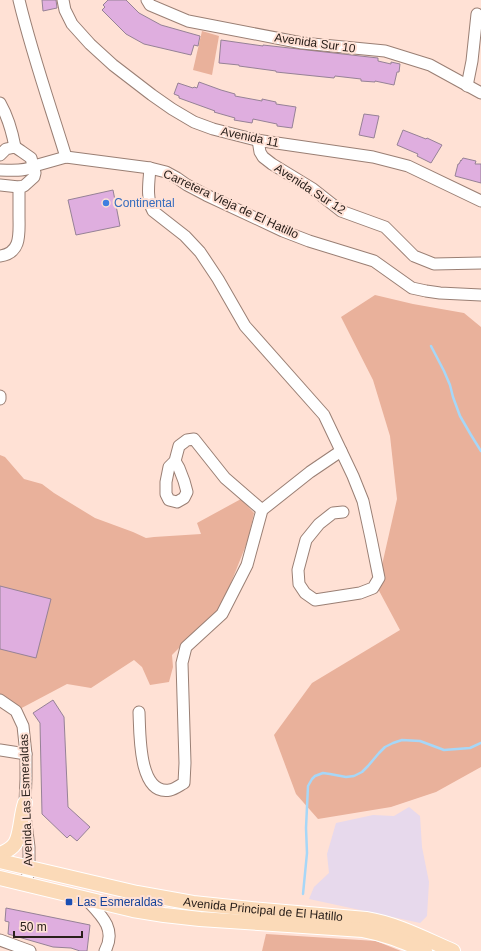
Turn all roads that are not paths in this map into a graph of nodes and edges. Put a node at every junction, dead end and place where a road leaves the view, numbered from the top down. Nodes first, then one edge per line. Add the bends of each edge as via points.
1 (19, 0) edge
2 (63, 0) edge
3 (147, 0) edge
4 (477, 14) dead end
5 (467, 86) junction
6 (481, 94) edge
7 (0, 103) edge
8 (258, 140) junction
9 (15, 147) junction
10 (0, 154) edge
11 (66, 157) junction
12 (34, 166) junction
13 (150, 168) junction
14 (0, 171) edge
15 (0, 185) edge
16 (15, 187) junction
17 (481, 201) edge
18 (0, 256) edge
19 (481, 263) edge
20 (481, 295) edge
21 (342, 451) junction
22 (174, 461) dead end
23 (262, 510) junction
24 (343, 512) dead end
25 (0, 700) edge
26 (139, 712) dead end
27 (0, 750) edge
28 (26, 754) junction
29 (25, 803) junction
30 (0, 854) edge
31 (0, 861) edge
32 (29, 868) junction
33 (0, 878) edge
34 (26, 885) junction
35 (87, 900) junction
36 (0, 940) edge
37 (30, 951) edge
38 (105, 951) edge
39 (425, 951) edge
40 (453, 951) edge

1 - 11 street
2 - 8 street, Avenida 11 via 72,24 90,44 167,106 194,122
3 - 5 street, Avenida Sur 10 via 150,5 188,21 302,43 385,51 430,65
4 - 5 street
5 - 6 street, Avenida Sur 10
7 - 9 street via 8,118
8 - 17 street, Avenida 11 via 373,157 408,166
8 - 19 street, Avenida Sur 12 via 260,152 272,164 313,189 341,212 385,227 414,256 434,264
9 - 10 street
9 - 12 street via 31,158
11 - 12 street
11 - 13 street, Carretera Vieja de El Hatillo
12 - 14 street
12 - 16 street via 34,177 24,186
13 - 20 street, Carretera Vieja de El Hatillo via 166,172 206,195 283,231 374,261 412,288
13 - 21 street via 149,199 153,211 185,236 200,252 245,326 324,415
14 - 16 street via 5,183
15 - 16 street
16 - 18 street via 19,240 8,255
21 - 23 street via 310,472
21 - 24 street via 363,501 379,578 373,588 360,593 316,600 304,593 299,584 298,570 306,540 319,524 333,513
22 - 23 street via 179,446 187,440 194,439 226,478
23 - 26 street via 247,565 222,614 186,647 182,663 186,763 184,782 171,790 160,790 145,771 141,752
25 - 28 street, Avenida Las Esmeraldas via 16,711 23,726
27 - 28 street
28 - 29 street, Avenida Las Esmeraldas
29 - 30 main road via 16,842
29 - 32 street, Avenida Las Esmeraldas
31 - 32 main road, Avenida Principal de El Hatillo
32 - 34 street, Avenida Las Esmeraldas
32 - 40 main road, Avenida Principal de El Hatillo via 193,903 379,921
33 - 34 main road, Avenida Principal de El Hatillo
34 - 35 main road, Avenida Principal de El Hatillo
35 - 38 street via 107,925 110,934
35 - 39 main road, Avenida Principal de El Hatillo via 133,910 200,919 378,932
36 - 37 street

